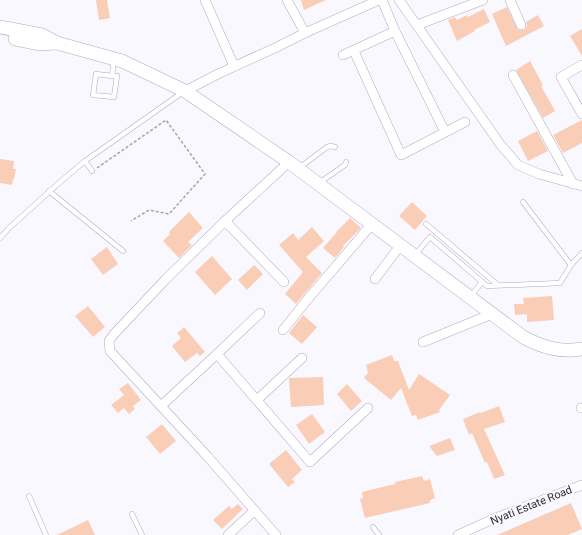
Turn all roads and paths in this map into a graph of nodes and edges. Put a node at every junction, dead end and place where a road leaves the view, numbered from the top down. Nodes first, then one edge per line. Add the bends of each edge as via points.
1 (205, 0) edge
2 (287, 0) edge
3 (380, 0) edge
4 (398, 0) edge
5 (483, 0) edge
6 (510, 0) edge
7 (417, 25) junction
8 (521, 25) dead end
9 (0, 27) edge
10 (395, 31) junction
11 (305, 33) junction
12 (0, 36) edge
13 (57, 43) junction
14 (354, 51) junction
15 (343, 55) dead end
16 (114, 58) junction
17 (582, 65) edge
18 (234, 66) junction
19 (513, 75) dead end
20 (112, 76) junction
21 (184, 91) junction
22 (582, 114) edge
23 (465, 122) dead end
24 (445, 132) junction
25 (335, 147) dead end
26 (85, 161) junction
27 (346, 162) dead end
28 (293, 166) junction
29 (92, 171) joint
30 (318, 184) junction
31 (577, 185) edge
32 (49, 191) junction
33 (523, 202) dead end
34 (131, 221) dead end
35 (225, 221) junction
36 (372, 224) junction
37 (426, 224) dead end
38 (0, 238) edge
39 (400, 246) junction
40 (123, 251) dead end
41 (582, 253) edge
42 (414, 256) junction
43 (571, 265) junction
44 (375, 278) dead end
45 (284, 282) dead end
46 (482, 282) junction
47 (498, 285) junction
48 (470, 298) junction
49 (260, 313) dead end
50 (492, 314) junction
51 (283, 330) dead end
52 (423, 342) dead end
53 (582, 350) edge
54 (218, 354) junction
55 (302, 358) dead end
56 (257, 400) junction
57 (161, 406) junction
58 (368, 408) dead end
59 (582, 485) edge
60 (29, 496) dead end
61 (254, 511) junction
62 (132, 514) dead end
63 (373, 527) dead end
64 (46, 535) edge
65 (142, 535) edge
66 (228, 535) edge
67 (276, 535) edge
68 (379, 535) edge
69 (458, 535) edge

1 - 18 street
2 - 11 street
3 - 10 street
3 - 11 street
4 - 7 street
5 - 7 street
6 - 8 street
7 - 31 street via 500,144 518,165
9 - 13 main road via 42,35
10 - 14 street
10 - 24 street
11 - 18 street
12 - 13 main road via 39,44
13 - 16 main road
14 - 15 street
14 - 24 street via 401,155
16 - 20 lane
16 - 21 main road
17 - 22 street via 561,77
18 - 21 street
19 - 31 street
20 - 20 lane via 117,76 114,97 93,94 96,74
21 - 26 lane
21 - 28 main road
23 - 24 street
25 - 28 lane via 327,147
26 - 29 lane
26 - 32 lane
27 - 30 lane
28 - 30 main road
28 - 35 street
29 - 34 path via 166,120 205,174 169,214 149,210
30 - 36 main road
32 - 38 lane
32 - 40 lane
33 - 43 lane
35 - 45 street
35 - 57 street via 166,279 109,342 110,351
36 - 39 main road
36 - 51 street
37 - 47 lane
39 - 42 main road
39 - 44 street
41 - 43 lane
42 - 46 lane via 430,237
42 - 48 main road
43 - 47 lane via 560,283
46 - 47 lane via 487,286
46 - 48 lane
48 - 50 main road
49 - 54 street
50 - 52 street
50 - 53 main road via 523,338 538,345 554,350
54 - 56 street
54 - 57 street
55 - 56 street
56 - 58 street via 310,462
57 - 61 street
59 - 69 street, Nyati Estate Road
60 - 64 lane
61 - 66 street
61 - 67 street
62 - 65 lane
63 - 68 lane

